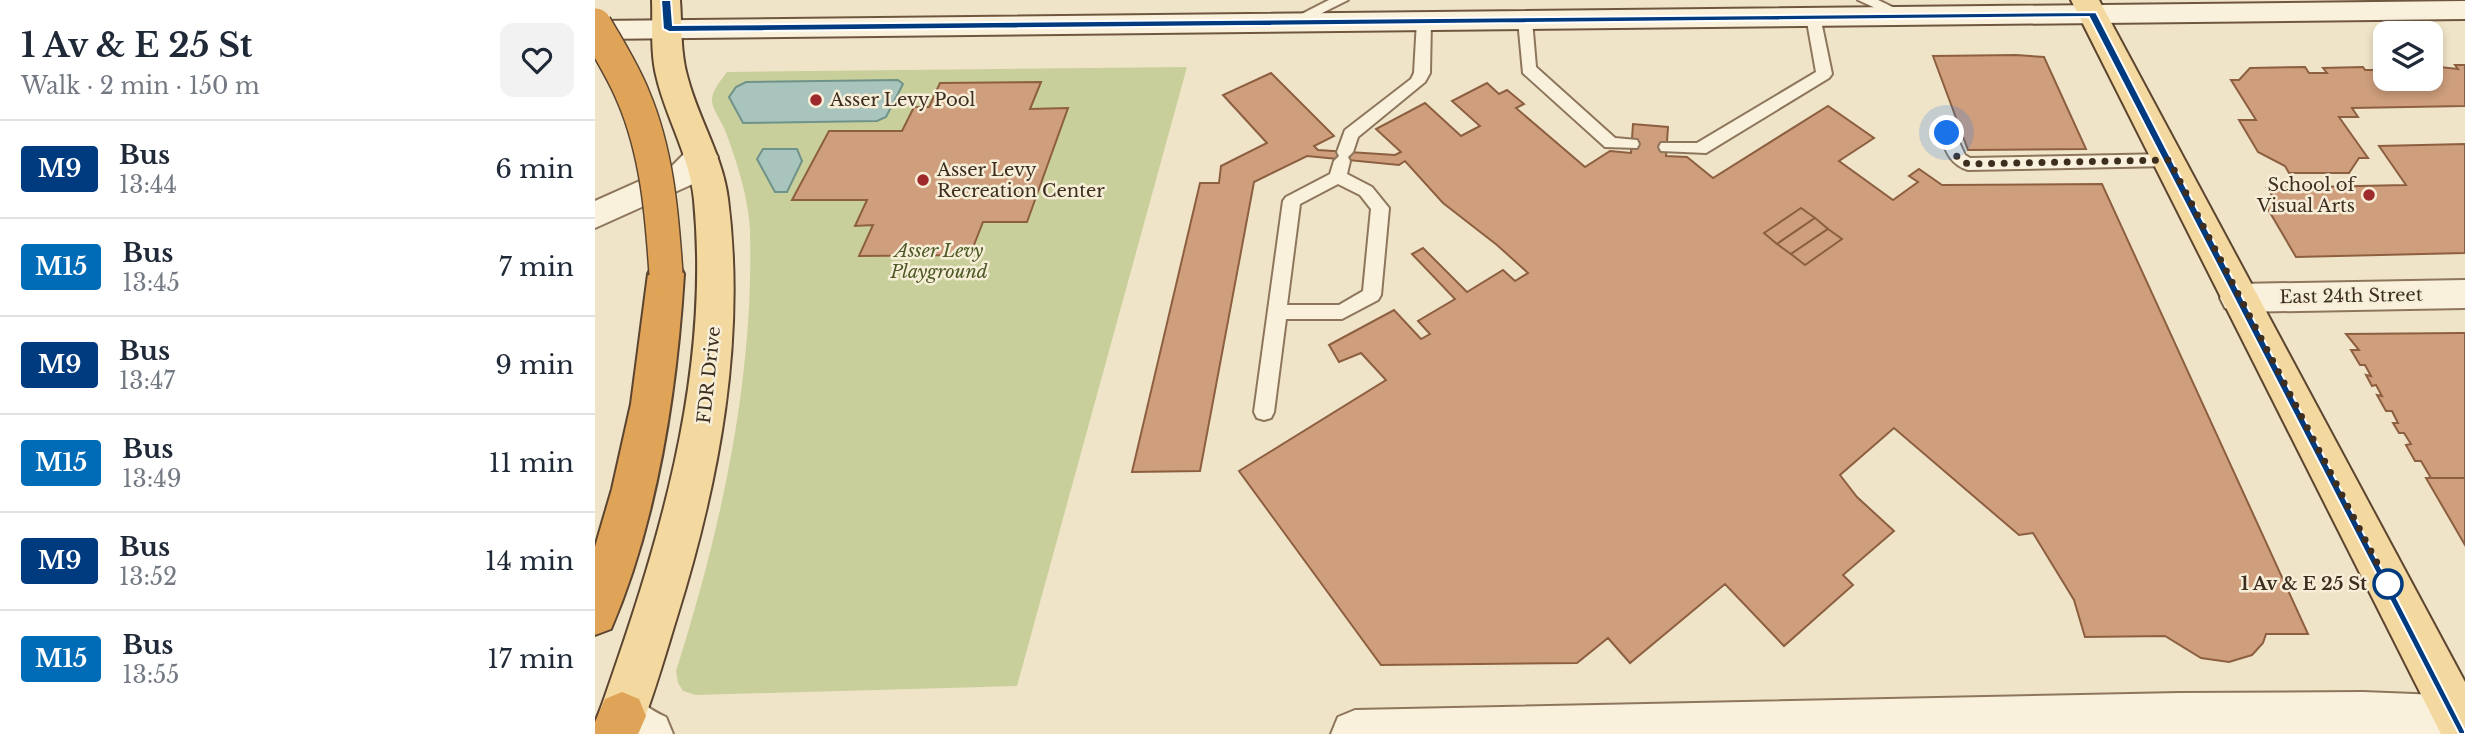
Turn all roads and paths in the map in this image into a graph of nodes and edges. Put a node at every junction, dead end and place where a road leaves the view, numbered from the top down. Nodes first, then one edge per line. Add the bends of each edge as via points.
1 (1341, 0) edge
2 (1865, 0) edge
3 (2089, 7) edge
4 (2465, 10) edge
5 (667, 14) edge
6 (1902, 15) junction
7 (1813, 16) junction
8 (1525, 20) junction
9 (1424, 21) junction
10 (1290, 23) junction
11 (595, 28) edge
12 (1947, 133) dead end
13 (1631, 145) dead end
14 (1667, 147) dead end
15 (701, 158) junction
16 (2169, 160) junction
17 (1342, 163) junction
18 (595, 215) edge
19 (2465, 294) edge
20 (2238, 298) junction
21 (1277, 312) junction
22 (1264, 412) dead end
23 (595, 614) edge
24 (2463, 724) edge
25 (628, 728) edge
26 (1355, 734) edge

1 - 10 lane
2 - 6 lane
3 - 4 main road
3 - 6 main road
3 - 16 main road
5 - 10 main road
5 - 11 main road
5 - 15 main road, FDR Drive via 672,80
6 - 7 main road
7 - 8 main road
7 - 14 lane via 1824,74 1700,149
8 - 9 main road
8 - 13 lane via 1528,69 1611,143
9 - 10 main road
9 - 17 lane via 1422,73 1417,82 1351,134
11 - 23 highway, bridge via 635,100 646,133 662,206 666,274 653,404 630,503
12 - 16 lane via 1958,159 1968,164
15 - 18 main road via 683,175
15 - 25 main road, FDR Drive via 710,198 716,277 711,384 692,486
16 - 20 main road
17 - 21 lane via 1292,201
17 - 21 lane via 1380,208 1372,295 1342,312
19 - 20 main road, East 24th Street
20 - 24 main road
21 - 22 lane
24 - 26 main road via 2363,716 2205,717

